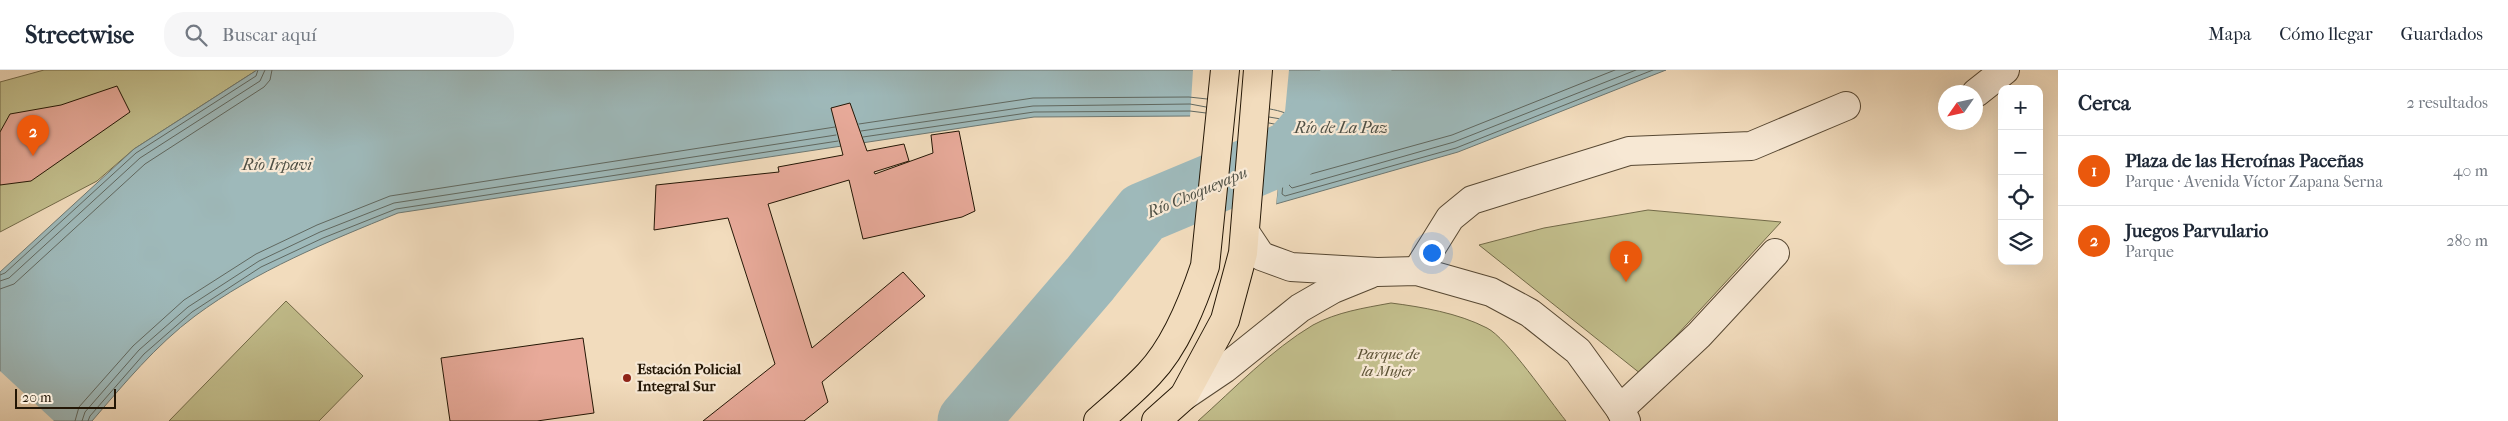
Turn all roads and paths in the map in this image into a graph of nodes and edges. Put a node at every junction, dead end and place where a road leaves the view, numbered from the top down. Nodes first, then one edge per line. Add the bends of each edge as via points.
1 (1225, 70) edge
2 (1258, 70) edge
3 (2004, 70) edge
4 (1983, 86) edge
5 (1846, 106) dead end
6 (1244, 243) junction
7 (1775, 253) dead end
8 (1417, 271) junction
9 (1376, 272) junction
10 (1184, 396) junction
11 (1623, 415) edge
12 (1098, 421) edge
13 (1156, 421) edge

1 - 12 main road via 1205,266 1195,297 1177,334 1150,373
2 - 6 main road
3 - 4 street
5 - 8 street via 1751,146 1629,151 1472,200 1450,218
6 - 9 street via 1261,256 1291,267
6 - 10 main road via 1225,320
7 - 11 street
8 - 9 street
8 - 11 street via 1490,292 1530,313 1578,351
9 - 10 street via 1333,289 1300,308 1224,370
10 - 13 main road

